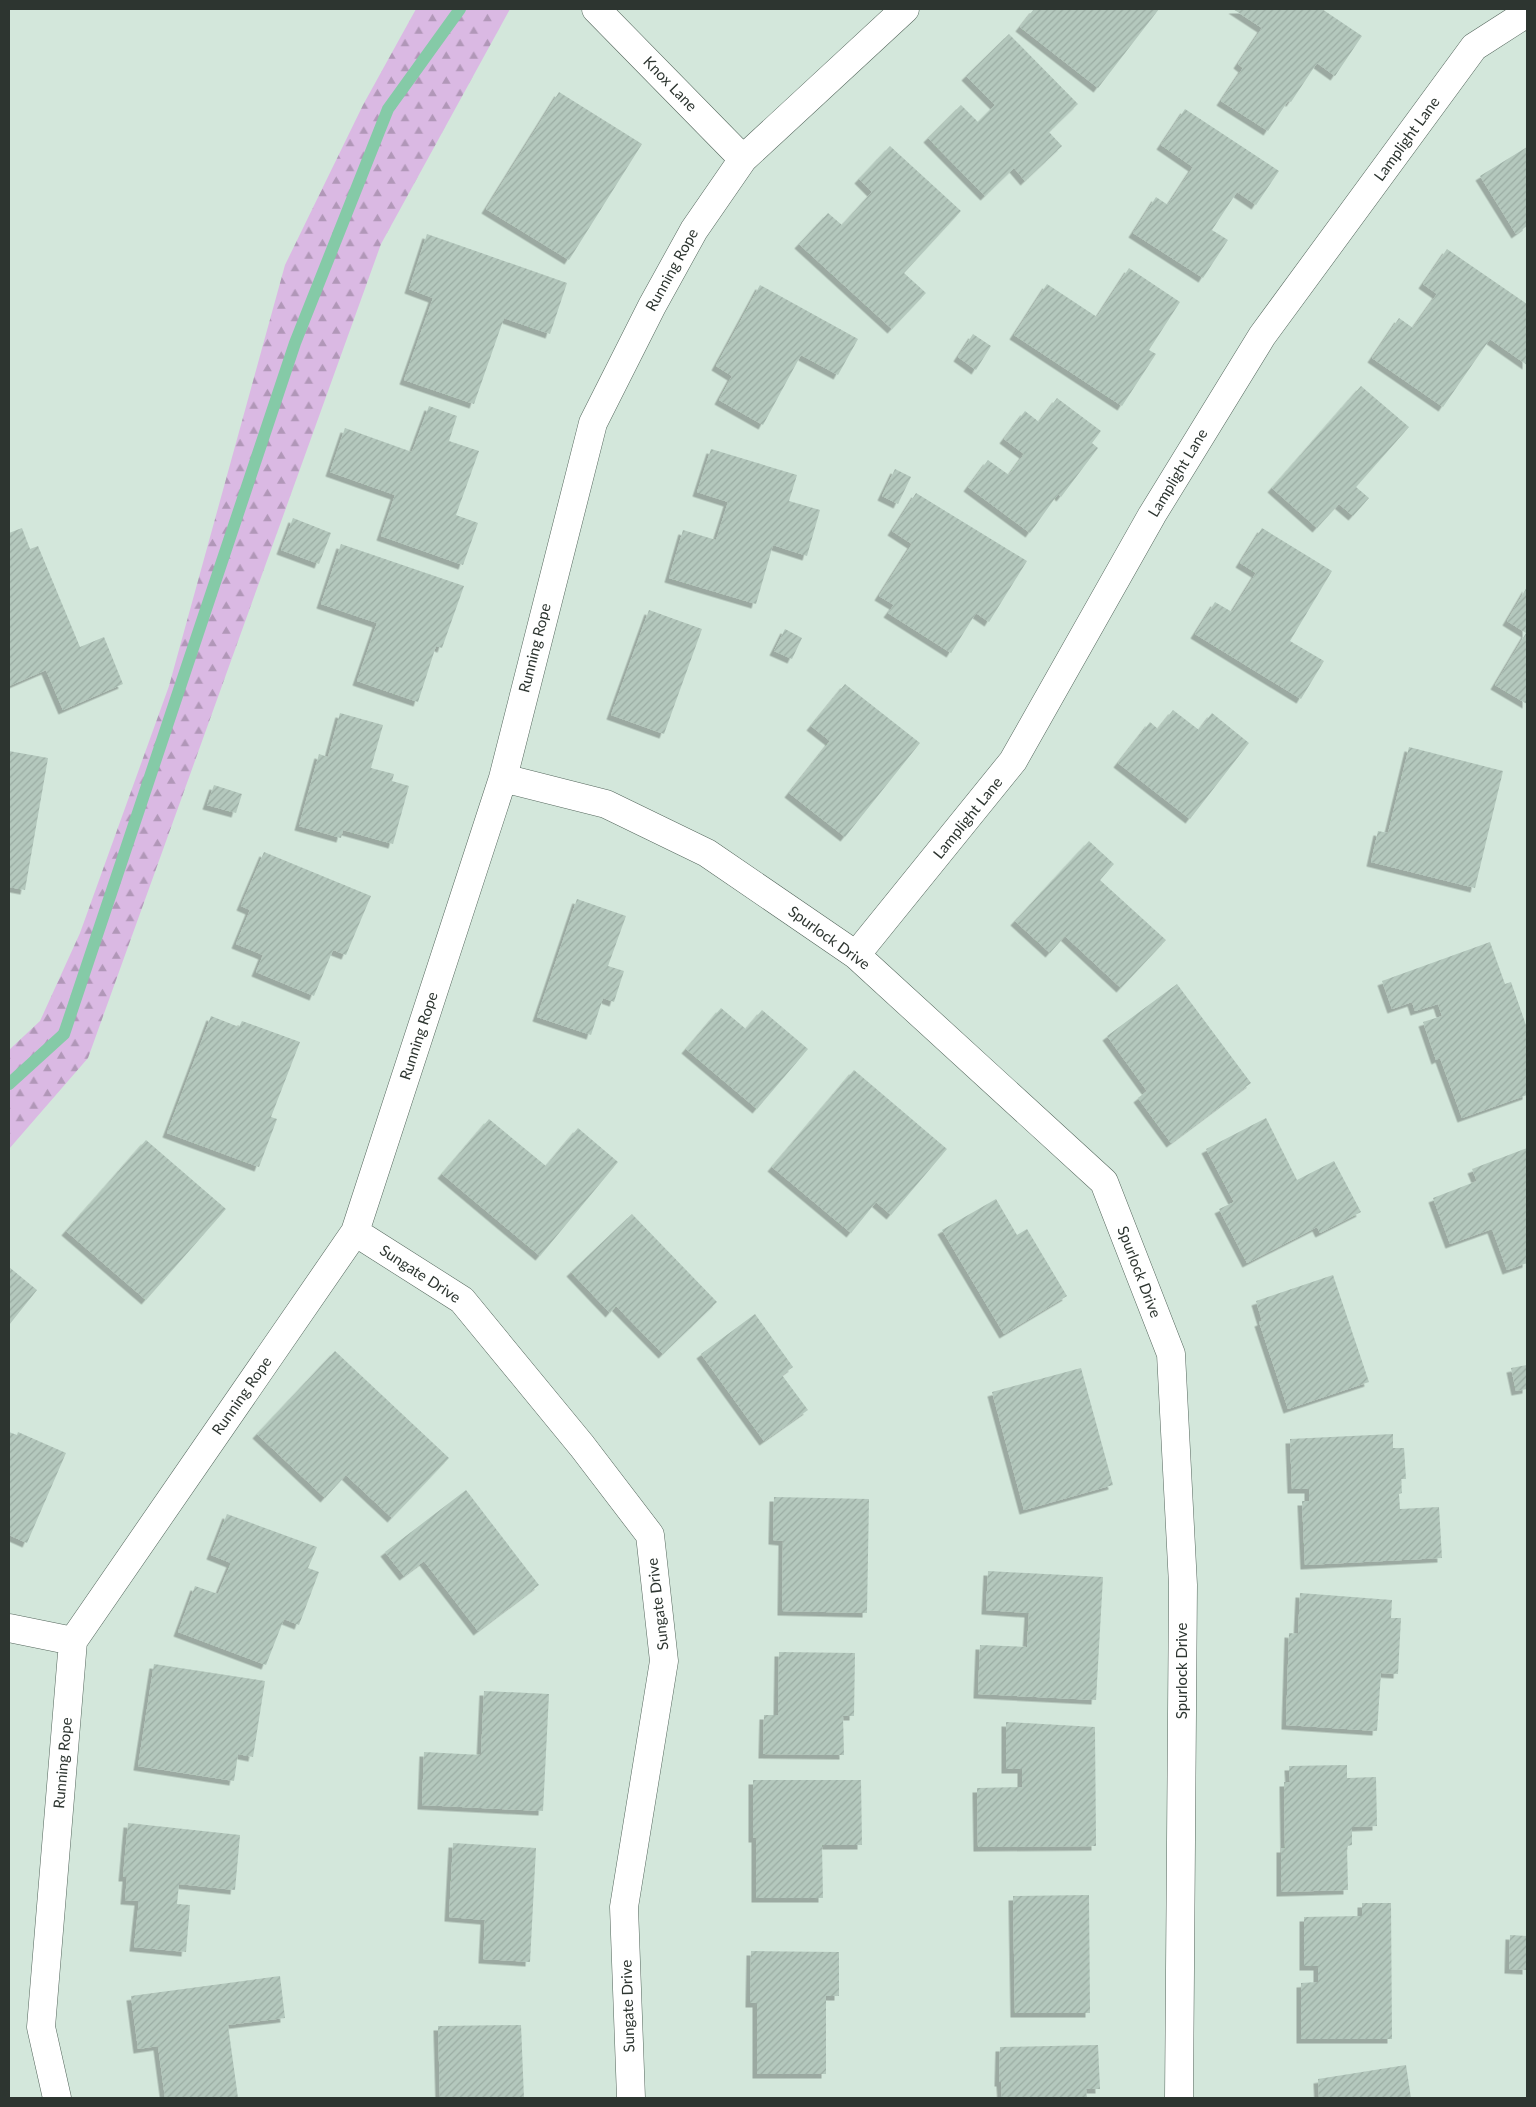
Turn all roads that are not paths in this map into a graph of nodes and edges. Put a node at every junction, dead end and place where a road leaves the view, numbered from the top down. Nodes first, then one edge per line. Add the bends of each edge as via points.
1 (596, 9) edge
2 (905, 9) edge
3 (1527, 13) edge
4 (743, 159) junction
5 (503, 778) junction
6 (856, 955) junction
7 (355, 1232) junction
8 (9, 1628) edge
9 (73, 1641) junction
10 (57, 2098) edge
11 (631, 2098) edge
12 (1178, 2098) edge

1 - 4 street, Knox Lane
2 - 4 street, Running Rope
3 - 6 street, Lamplight Lane via 1474,47 1262,336 1152,515 1014,761
4 - 5 street, Running Rope via 694,230 592,423
5 - 6 street, Spurlock Drive via 606,804 707,853
5 - 7 street, Running Rope
6 - 12 street, Spurlock Drive via 1104,1182 1171,1354 1183,1585
7 - 9 street, Running Rope
7 - 11 street, Sungate Drive via 462,1300 650,1535 664,1661 624,1907
8 - 9 street
9 - 10 street, Running Rope via 41,2027

